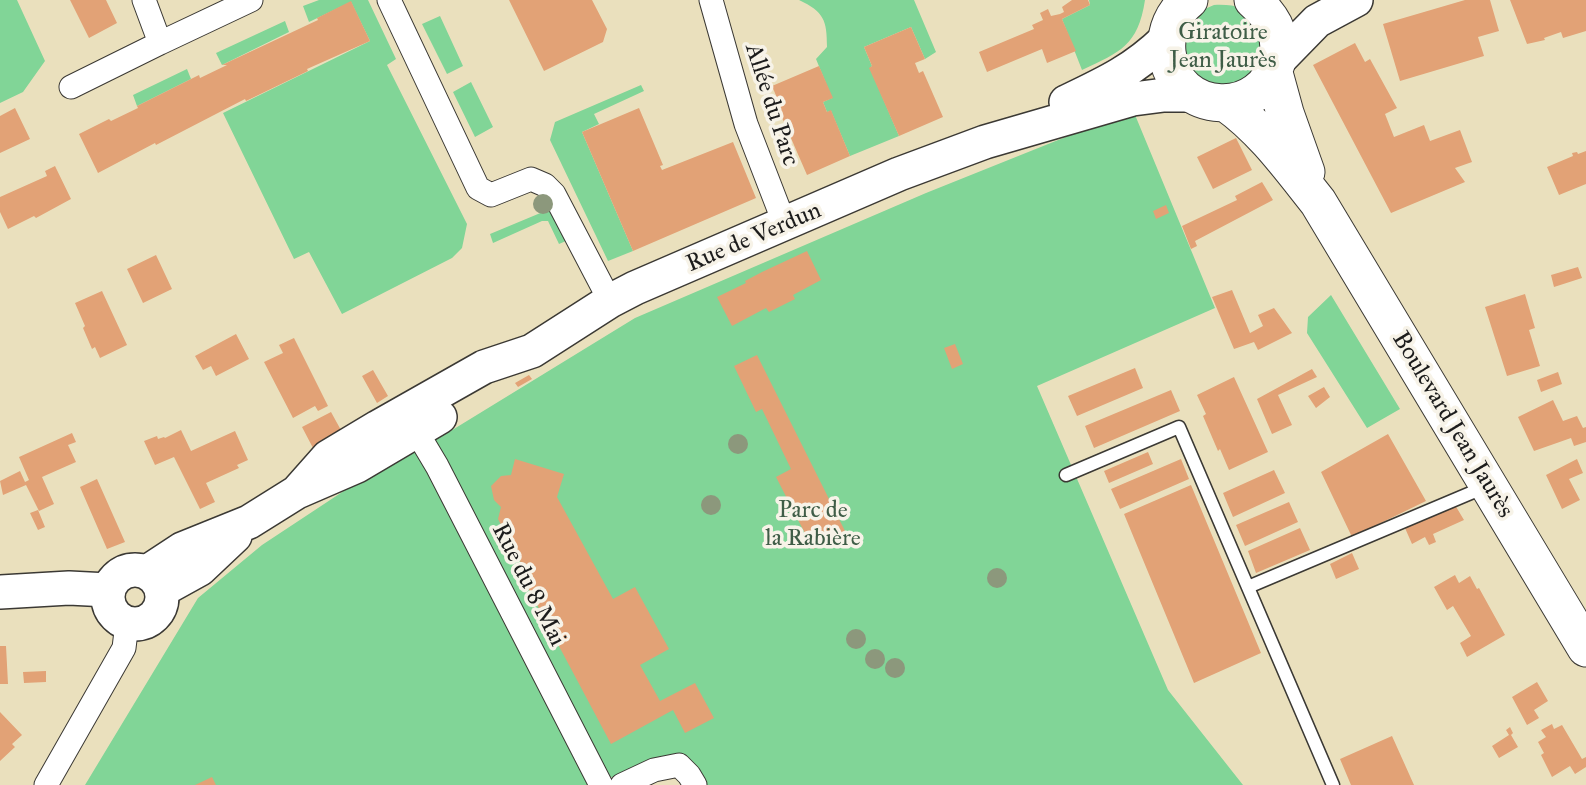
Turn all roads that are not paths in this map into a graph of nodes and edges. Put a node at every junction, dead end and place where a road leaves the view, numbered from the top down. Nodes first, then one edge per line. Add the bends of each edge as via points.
1 (144, 0) edge
2 (251, 0) edge
3 (389, 0) edge
4 (711, 0) edge
5 (1254, 0) edge
6 (1356, 0) edge
7 (1173, 16) edge
8 (160, 43) junction
9 (1275, 67) junction
10 (71, 87) dead end
11 (1210, 99) junction
12 (985, 142) junction
13 (1318, 202) junction
14 (785, 225) junction
15 (610, 301) junction
16 (410, 421) junction
17 (1066, 475) dead end
18 (1488, 485) junction
19 (154, 581) junction
20 (1248, 587) junction
21 (108, 590) junction
22 (0, 592) edge
23 (127, 624) junction
24 (1586, 648) edge
25 (46, 785) edge
26 (601, 785) edge
27 (622, 785) edge
28 (695, 785) edge
29 (1334, 785) edge

1 - 8 street
2 - 8 street
3 - 15 street via 478,188 491,195 531,180 545,185
4 - 14 street, Allée du Parc via 746,124
5 - 9 main road, Boulevard Jean Jaurès via 1275,25 1280,43
6 - 9 main road via 1317,21
7 - 11 main road, Boulevard Jean Jaurès via 1171,71 1181,85
7 - 12 main road, Rue de Verdun via 1146,58 1124,74
8 - 10 street
9 - 11 main road via 1256,94 1241,100
9 - 13 main road, Boulevard Jean Jaurès via 1296,146
11 - 12 main road, Rue de Verdun via 1164,95 1133,99
11 - 13 main road, Boulevard Jean Jaurès via 1247,118
12 - 14 main road, Rue de Verdun
13 - 18 main road, Boulevard Jean Jaurès
14 - 15 main road, Rue de Verdun
15 - 16 main road, Rue de Verdun via 532,351 519,368
16 - 19 main road, Rue de Verdun via 357,466 298,492 249,522 200,569
16 - 26 street, Rue du 8 Mai
17 - 20 lane via 1179,427
18 - 20 lane
18 - 24 main road, Boulevard Jean Jaurès
19 - 21 main road via 139,569 123,572
19 - 23 main road via 161,607 157,614 144,623
20 - 29 lane
21 - 22 main road
21 - 23 main road via 109,607
23 - 25 street via 124,648
27 - 28 street via 678,765

